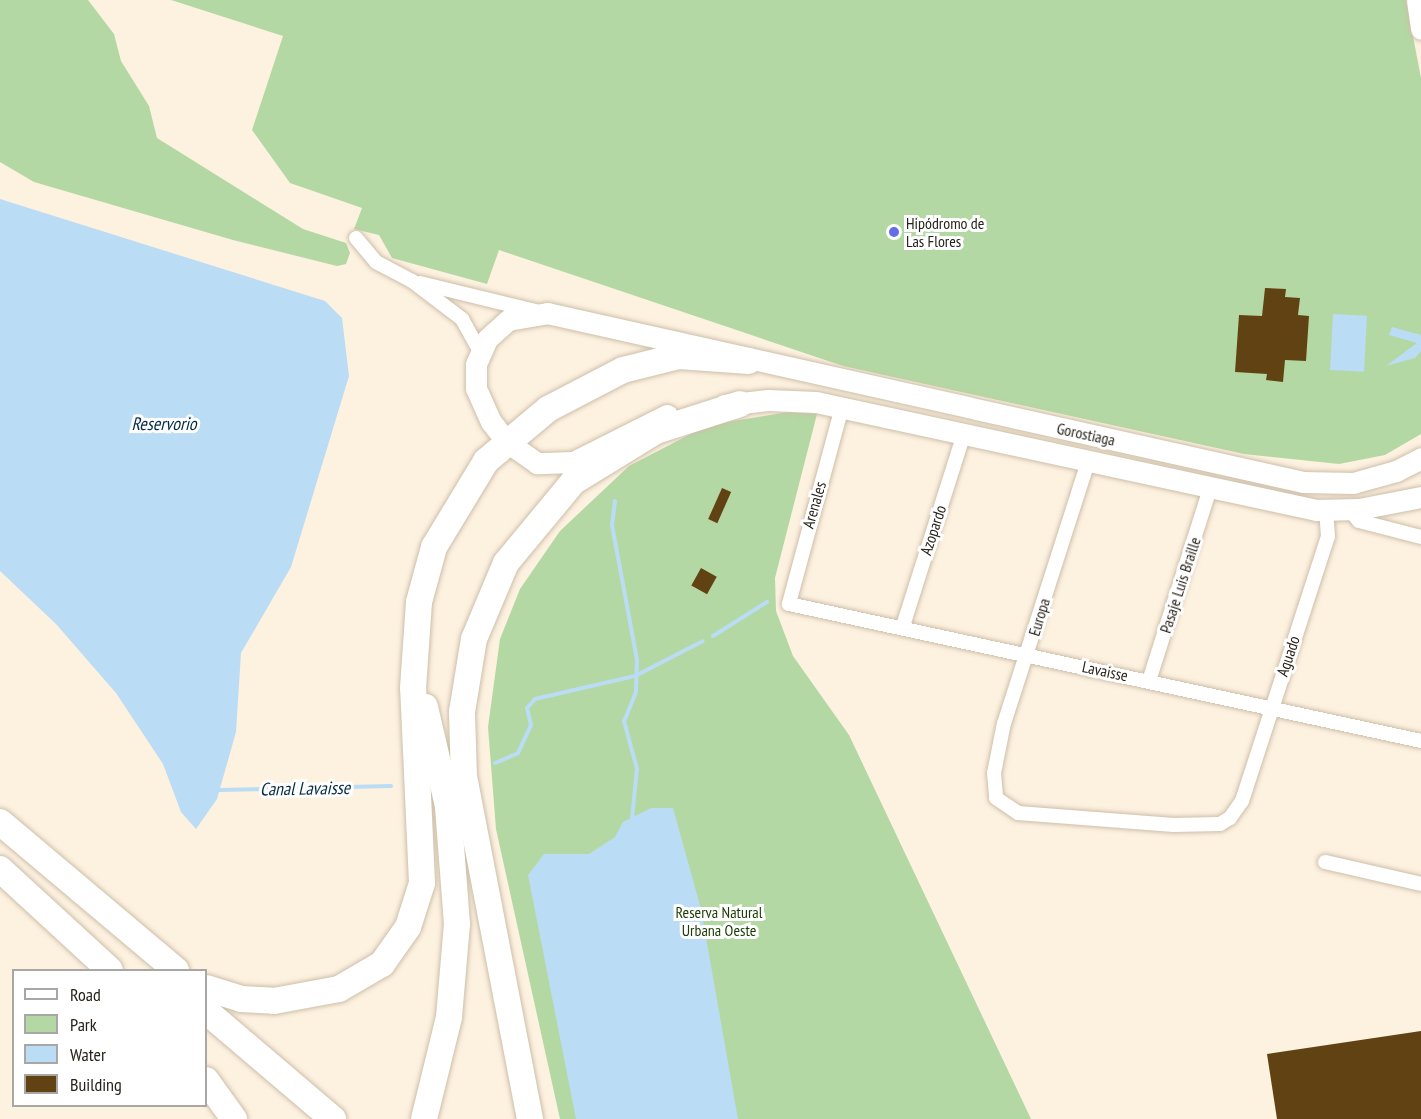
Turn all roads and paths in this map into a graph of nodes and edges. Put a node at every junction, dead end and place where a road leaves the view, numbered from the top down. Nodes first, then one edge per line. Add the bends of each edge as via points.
1 (1417, 0) edge
2 (1421, 29) edge
3 (357, 238) dead end
4 (412, 281) junction
5 (547, 314) junction
6 (480, 351) junction
7 (749, 361) junction
8 (740, 404) junction
9 (842, 407) junction
10 (964, 434) junction
11 (506, 441) junction
12 (1126, 443) junction
13 (1421, 458) edge
14 (1088, 462) junction
15 (1120, 469) junction
16 (1210, 489) junction
17 (1421, 496) edge
18 (1326, 510) junction
19 (1350, 510) junction
20 (1421, 537) edge
21 (789, 604) joint
22 (903, 626) junction
23 (1028, 654) junction
24 (414, 657) junction
25 (1149, 681) junction
26 (1271, 709) junction
27 (1421, 741) edge
28 (1242, 801) joint
29 (0, 822) edge
30 (0, 835) edge
31 (1324, 862) dead end
32 (0, 869) edge
33 (1421, 884) edge
34 (109, 969) edge
35 (158, 969) edge
36 (175, 969) edge
37 (207, 988) edge
38 (207, 1012) edge
39 (207, 1081) edge
40 (234, 1119) edge
41 (333, 1119) edge
42 (424, 1119) edge
43 (530, 1119) edge

1 - 2 main road
3 - 4 street via 376,262
4 - 5 street
4 - 6 street via 462,319
5 - 6 main road, Gorostiaga via 508,320
5 - 7 main road, Gorostiaga via 693,343
6 - 11 main road, Gorostiaga via 476,388 487,416
7 - 11 highway via 694,356 642,363 578,391
7 - 12 main road, Gorostiaga
8 - 9 main road, Gorostiaga via 784,400
8 - 11 main road, Gorostiaga via 659,418 563,465 537,463
8 - 43 highway via 656,431 573,482 506,563 474,639 462,712 464,777
9 - 10 main road, Gorostiaga
9 - 21 street, Arenales
10 - 14 main road, Gorostiaga
10 - 22 street, Azopardo
11 - 24 highway via 471,480 434,547 420,593
12 - 13 main road, Gorostiaga via 1327,484 1373,479
12 - 15 main road
14 - 15 main road, Gorostiaga
14 - 23 street, Europa
15 - 16 main road, Gorostiaga
16 - 18 main road, Gorostiaga
16 - 25 street, Pasaje Luis Braille
17 - 19 main road, Gorostiaga
18 - 19 main road, Gorostiaga
18 - 26 street, Aguado via 1328,537
19 - 20 street via 1359,521
21 - 22 street, Lavaisse
22 - 23 street, Lavaisse
23 - 25 street, Lavaisse
23 - 28 street, Europa via 1004,723 994,773 996,798 1018,813 1207,825 1230,818
24 - 37 highway via 422,883 417,906 394,951 365,976 309,998 241,999
24 - 42 highway via 446,795 457,895 448,1017
25 - 26 street, Lavaisse
26 - 27 street, Lavaisse
26 - 28 street, Aguado
29 - 36 highway
30 - 35 highway
31 - 33 street
32 - 34 highway
38 - 41 highway
39 - 40 highway

